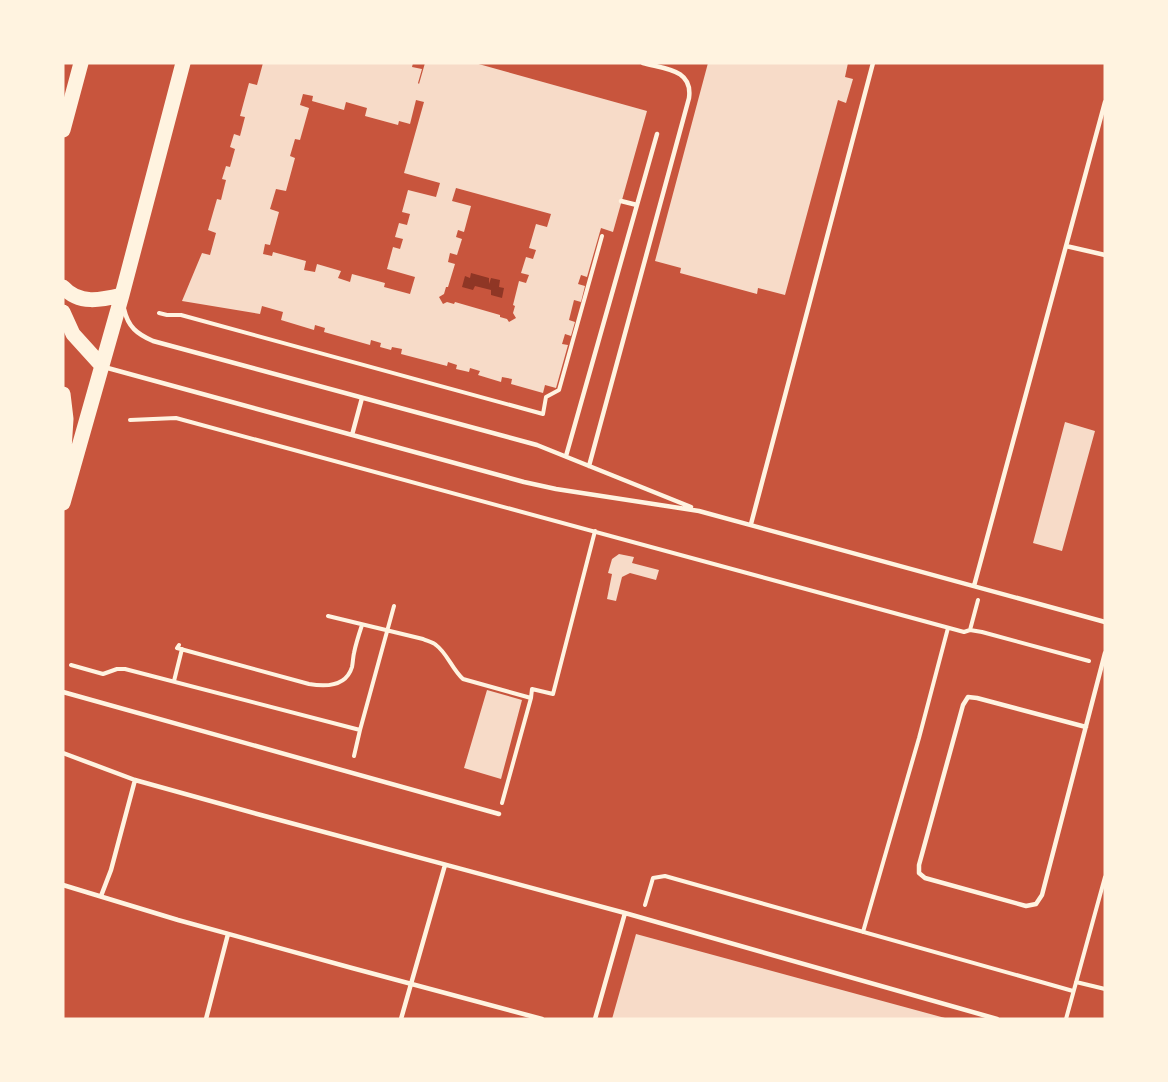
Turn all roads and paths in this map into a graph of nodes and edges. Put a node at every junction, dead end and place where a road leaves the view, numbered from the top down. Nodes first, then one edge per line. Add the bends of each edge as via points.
1 (81, 63) edge
2 (183, 63) edge
3 (644, 63) edge
4 (873, 63) edge
5 (1105, 102) edge
6 (63, 130) edge
7 (657, 134) dead end
8 (621, 201) dead end
9 (638, 205) junction
10 (602, 236) dead end
11 (1066, 246) junction
12 (1105, 255) edge
13 (63, 287) edge
14 (122, 295) junction
15 (63, 312) edge
16 (159, 313) dead end
17 (102, 366) junction
18 (63, 393) edge
19 (362, 398) junction
20 (130, 420) dead end
21 (352, 435) junction
22 (566, 456) junction
23 (63, 465) edge
24 (590, 466) junction
25 (63, 503) edge
26 (699, 511) junction
27 (751, 524) junction
28 (595, 531) junction
29 (974, 586) junction
30 (981, 588) junction
31 (394, 606) dead end
32 (328, 616) dead end
33 (1105, 622) edge
34 (362, 625) junction
35 (948, 628) junction
36 (388, 630) junction
37 (970, 630) junction
38 (1105, 653) edge
39 (71, 664) dead end
40 (1102, 664) junction
41 (174, 681) junction
42 (63, 692) edge
43 (531, 698) junction
44 (1086, 727) junction
45 (360, 730) junction
46 (63, 753) edge
47 (354, 756) dead end
48 (135, 780) junction
49 (499, 814) joint
50 (445, 865) junction
51 (1105, 877) edge
52 (63, 885) edge
53 (100, 896) junction
54 (625, 913) junction
55 (642, 918) junction
56 (863, 932) junction
57 (228, 934) junction
58 (1076, 982) junction
59 (411, 984) junction
60 (1105, 989) edge
61 (1073, 991) junction
62 (206, 1019) edge
63 (402, 1019) edge
64 (542, 1019) edge
65 (595, 1019) edge
66 (997, 1019) edge
67 (1066, 1019) edge

1 - 6 main road
2 - 14 main road
3 - 24 lane via 682,75 690,89
4 - 27 lane
5 - 11 lane
7 - 9 lane
8 - 9 lane
9 - 22 lane
10 - 16 path via 559,390 546,397 543,414 181,315
11 - 12 lane
11 - 29 lane
13 - 14 main road via 86,300
14 - 17 main road
14 - 19 lane via 130,327 153,341
15 - 17 main road via 73,334
17 - 21 lane
17 - 25 main road
18 - 23 main road
19 - 21 lane
19 - 22 lane
20 - 28 path via 176,418
21 - 26 lane via 524,482
22 - 24 lane
24 - 26 lane
26 - 27 lane
27 - 29 lane
28 - 35 path
28 - 43 path via 553,694 532,689
29 - 30 lane
30 - 33 lane
30 - 37 path
31 - 36 path
32 - 34 path
34 - 36 path
34 - 41 path via 348,675 332,686 309,684 181,647
35 - 37 path
35 - 56 path
36 - 43 path via 435,644 463,679
36 - 45 path
37 - 40 path
38 - 40 lane
39 - 41 path via 103,674 126,669
40 - 44 lane
41 - 45 path
42 - 49 lane
43 - 49 path
44 - 44 lane via 1042,895 1036,904 1026,906 925,878 919,873 968,698
45 - 47 path
46 - 48 lane
48 - 50 lane
48 - 53 lane via 111,870
50 - 54 lane
50 - 59 lane
51 - 58 path
52 - 53 lane
53 - 57 lane
54 - 55 lane
54 - 65 lane
55 - 56 path via 653,878 665,876
55 - 66 lane
56 - 61 path
57 - 59 lane
57 - 62 lane
58 - 60 path
58 - 61 path
59 - 63 lane
59 - 64 lane
61 - 67 path

